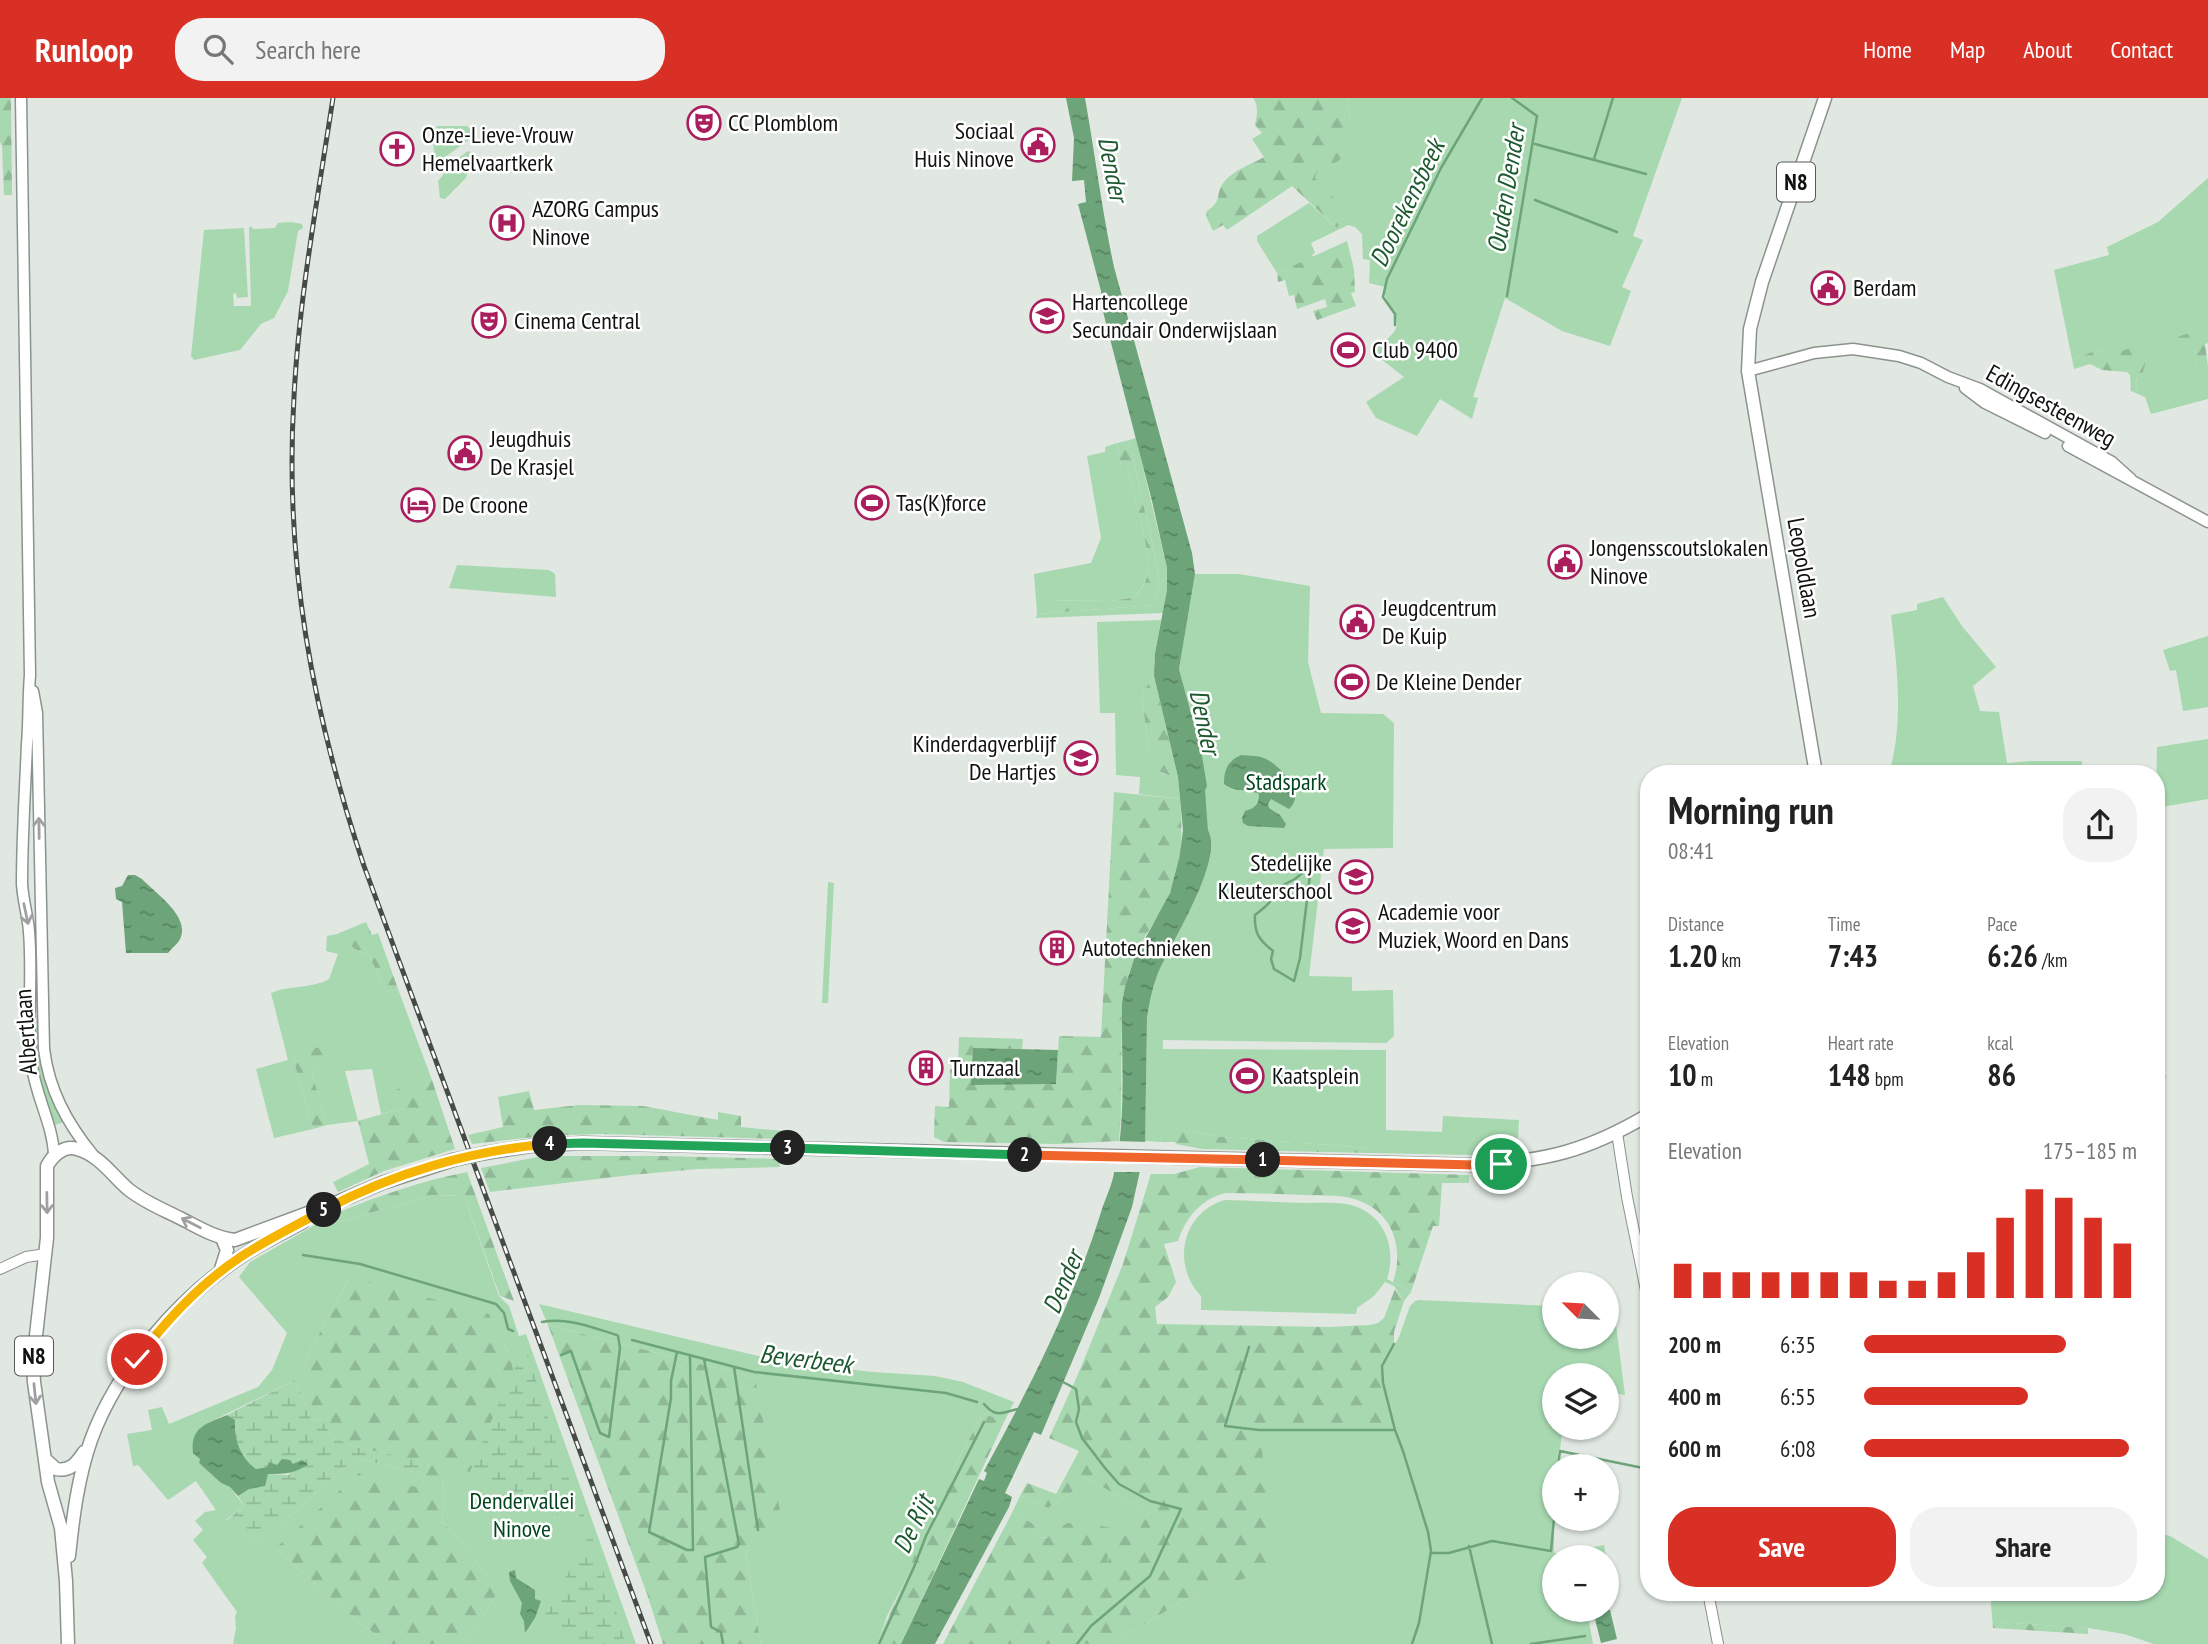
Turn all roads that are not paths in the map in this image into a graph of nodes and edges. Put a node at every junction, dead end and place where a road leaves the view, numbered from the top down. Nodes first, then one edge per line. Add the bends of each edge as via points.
1 (21, 98) edge
2 (1825, 98) edge
3 (1748, 371) junction
4 (2208, 522) edge
5 (30, 674) junction
6 (1814, 765) edge
7 (22, 884) junction
8 (40, 890) junction
9 (1640, 1120) edge
10 (1617, 1133) junction
11 (54, 1155) junction
12 (95, 1157) junction
13 (340, 1201) junction
14 (222, 1238) junction
15 (46, 1254) junction
16 (1640, 1259) edge
17 (0, 1269) edge
18 (220, 1272) junction
19 (91, 1441) junction
20 (44, 1459) junction
21 (65, 1581) junction
22 (1710, 1601) edge
23 (68, 1644) edge
24 (1718, 1644) edge

1 - 5 main road, Albertlaan
2 - 3 main road, N8 via 1762,282 1750,329
3 - 4 main road, Edingsesteenweg via 1814,352 1853,349 1922,363 1985,403
3 - 6 main road, Leopoldlaan / N8
5 - 7 main road, Albertlaan
8 -> 5 main road, Albertlaan via 37,713
7 - 8 main road via 34,881
7 -> 11 main road, Albertlaan via 29,931 33,1071
8 - 12 main road, Albertlaan via 46,1069 62,1111
9 - 10 main road, N8
10 - 13 main road, N8, bridge via 1566,1153 1526,1162 1476,1165 583,1143 530,1146 453,1160
10 - 16 street
11 - 12 main road via 75,1148
11 -> 15 main road, Albertlaan / N8 via 47,1166
14 -> 12 main road, Albertlaan via 138,1197
13 - 14 main road, N8 via 241,1239
13 - 18 main road, N8
14 - 18 main road via 227,1250
15 - 17 street via 26,1256
15 -> 20 main road, N8 via 33,1362
18 - 19 main road, N8 via 153,1338 109,1399
19 - 20 main road via 68,1469 56,1469
19 - 21 main road, N8 via 75,1502
20 - 21 main road, N8 via 61,1528
21 - 23 main road, N8
22 - 24 street

